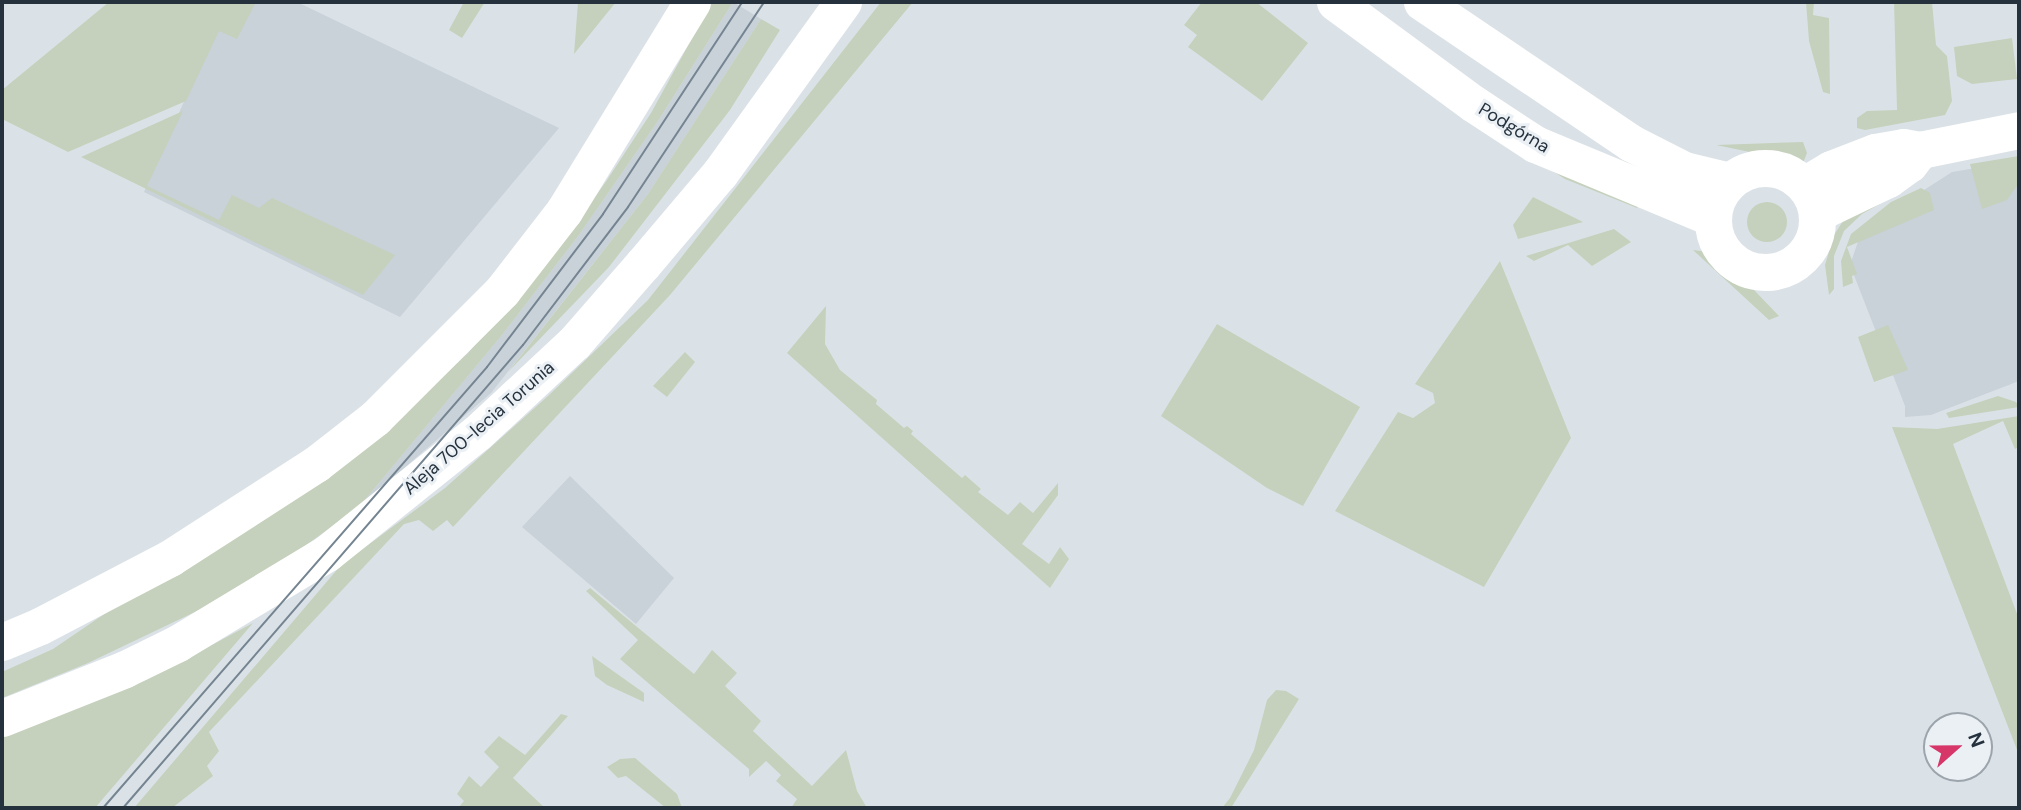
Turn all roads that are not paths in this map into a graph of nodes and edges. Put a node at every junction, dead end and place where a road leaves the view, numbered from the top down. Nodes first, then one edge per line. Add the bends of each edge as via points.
1 (692, 2) edge
2 (843, 2) edge
3 (1335, 2) edge
4 (1422, 2) edge
5 (2019, 130) edge
6 (1730, 181) junction
7 (1811, 199) junction
8 (1713, 218) junction
9 (2, 642) edge
10 (2, 718) edge

1 - 9 main road via 565,211 502,291 376,418 316,464 170,558
2 - 10 main road, Aleja 700-lecia Torunia via 720,173 643,264 574,343 477,433 327,553 178,643
3 - 8 main road, Podgórna via 1535,144
4 - 6 main road via 1632,143 1684,170
5 - 7 main road via 1920,150 1888,179
6 - 7 main road via 1744,172 1776,169 1792,174
6 - 8 main road via 1718,198
7 - 8 main road via 1816,235 1806,254 1786,268 1762,273 1746,269 1721,248

